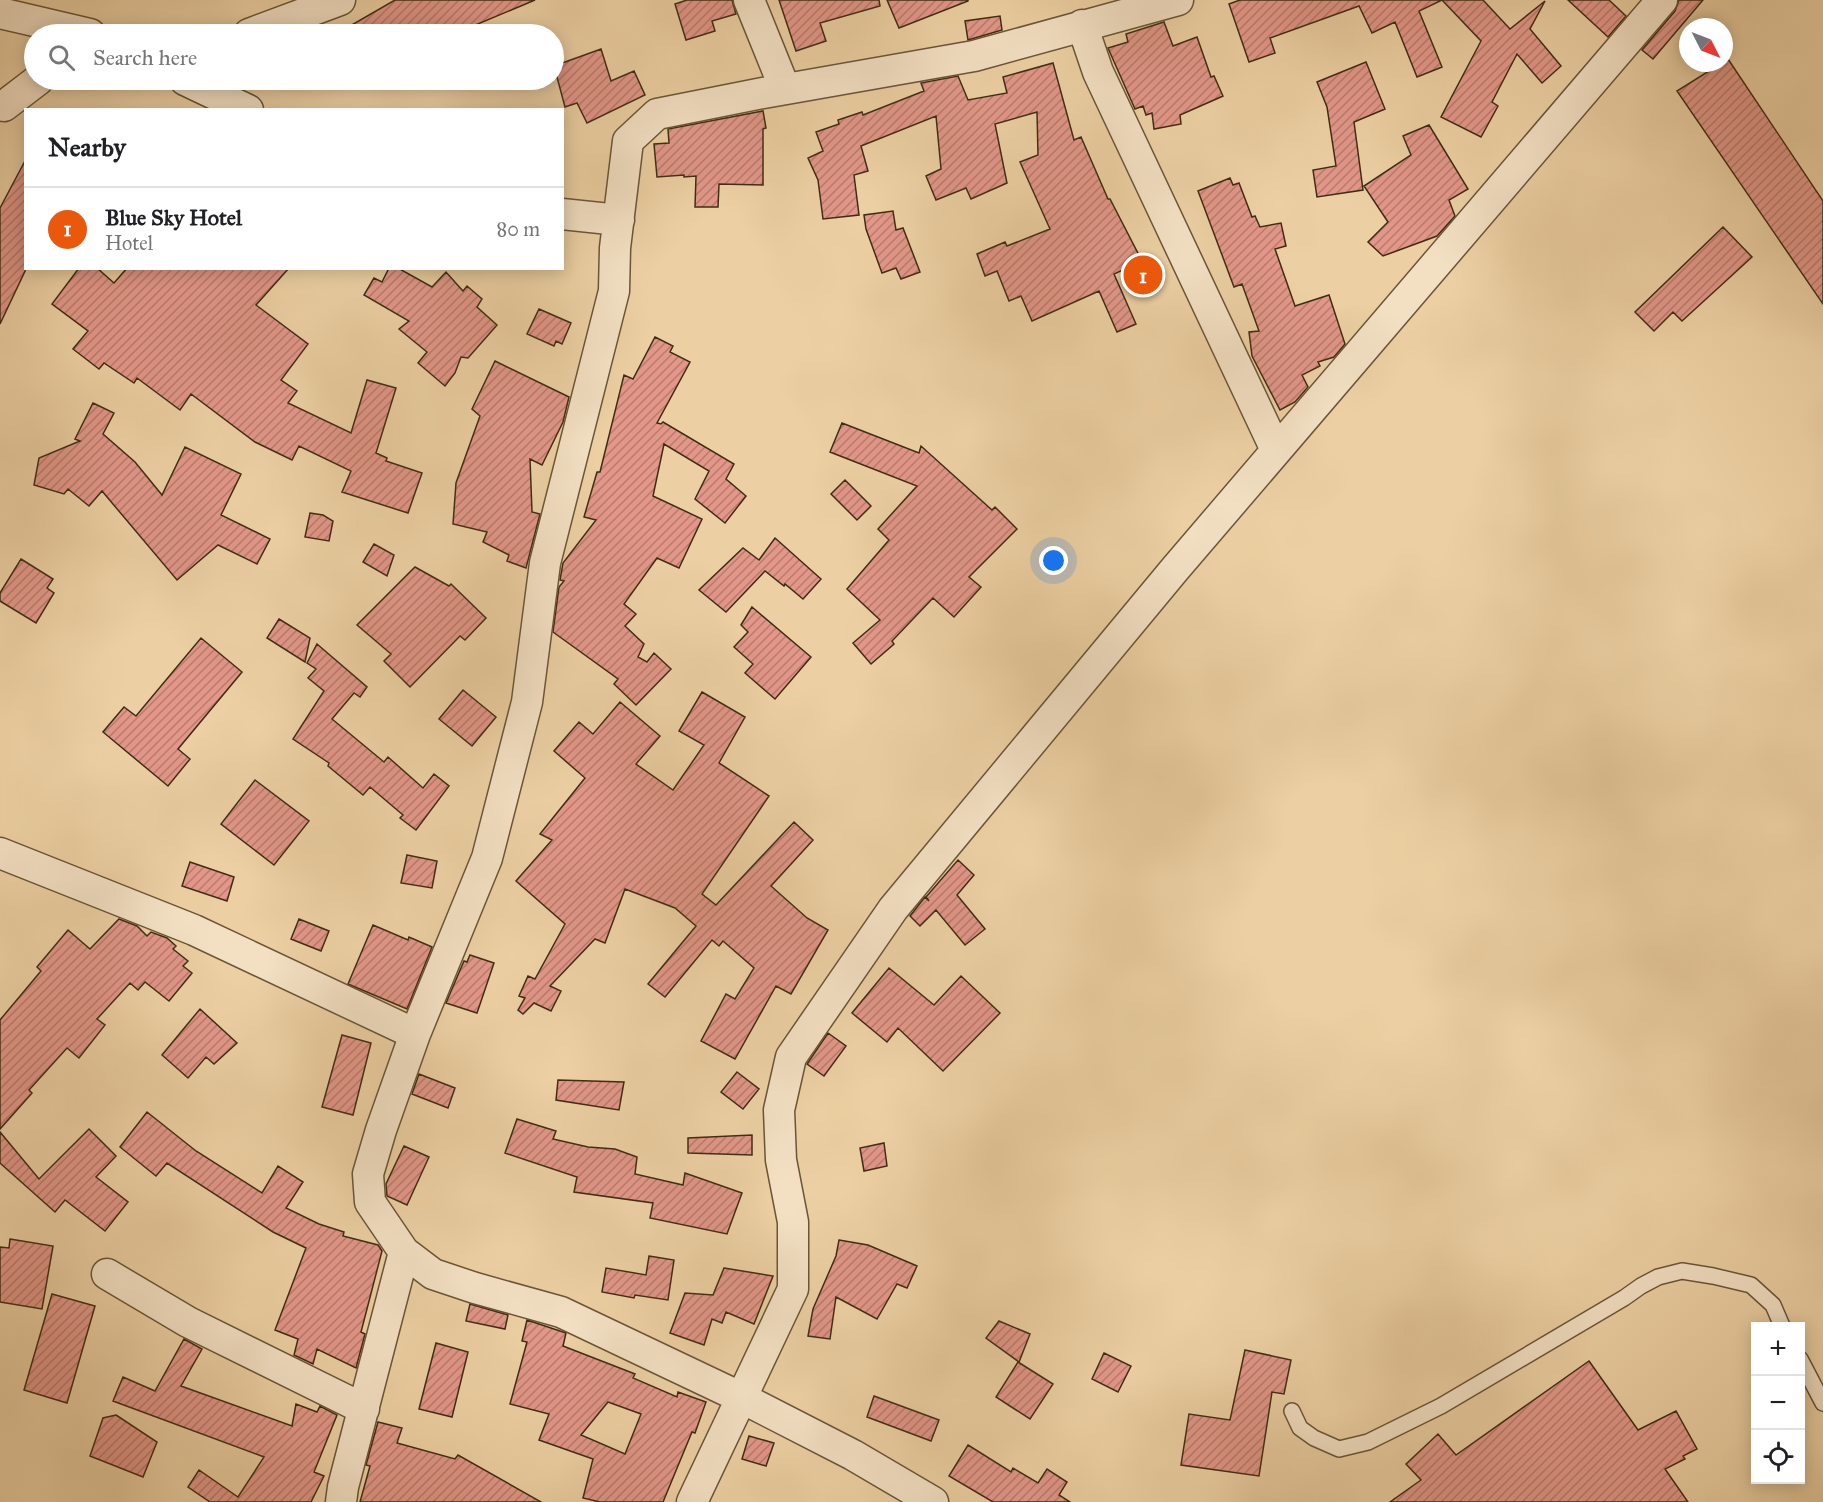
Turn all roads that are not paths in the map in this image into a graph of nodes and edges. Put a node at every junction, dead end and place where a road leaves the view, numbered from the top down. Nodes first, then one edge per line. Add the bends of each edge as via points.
1 (340, 0) edge
2 (749, 0) edge
3 (1178, 0) edge
4 (1662, 0) edge
5 (0, 13) edge
6 (47, 24) edge
7 (276, 24) edge
8 (1082, 25) junction
9 (24, 88) edge
10 (785, 89) junction
11 (206, 90) edge
12 (1, 102) edge
13 (244, 108) edge
14 (564, 214) edge
15 (619, 220) junction
16 (1276, 450) junction
17 (0, 853) edge
18 (415, 1034) junction
19 (404, 1252) junction
20 (107, 1274) dead end
21 (1780, 1322) edge
22 (1805, 1369) edge
23 (740, 1397) junction
24 (1823, 1403) edge
25 (364, 1409) junction
26 (1292, 1412) dead end
27 (341, 1502) edge
28 (692, 1502) edge
29 (933, 1502) edge

1 - 7 street
2 - 10 street
3 - 8 street
4 - 16 street
5 - 6 street
8 - 10 street via 974,56
8 - 16 street via 1098,72
9 - 12 street
10 - 15 street via 657,114 628,141
11 - 13 street
14 - 15 street
15 - 18 street via 614,291 544,563 527,702 487,858
16 - 23 street via 893,909 791,1057 779,1110 781,1160 793,1222 793,1289
17 - 18 street via 194,930
18 - 19 street via 368,1174 370,1202
19 - 23 street via 433,1274 561,1312
19 - 25 street
20 - 25 street via 188,1322
21 - 26 lane via 1773,1305 1751,1285 1682,1272 1658,1277 1641,1286 1441,1406 1368,1442 1339,1449 1300,1428
22 - 24 lane
23 - 28 street
23 - 29 street
25 - 27 street

